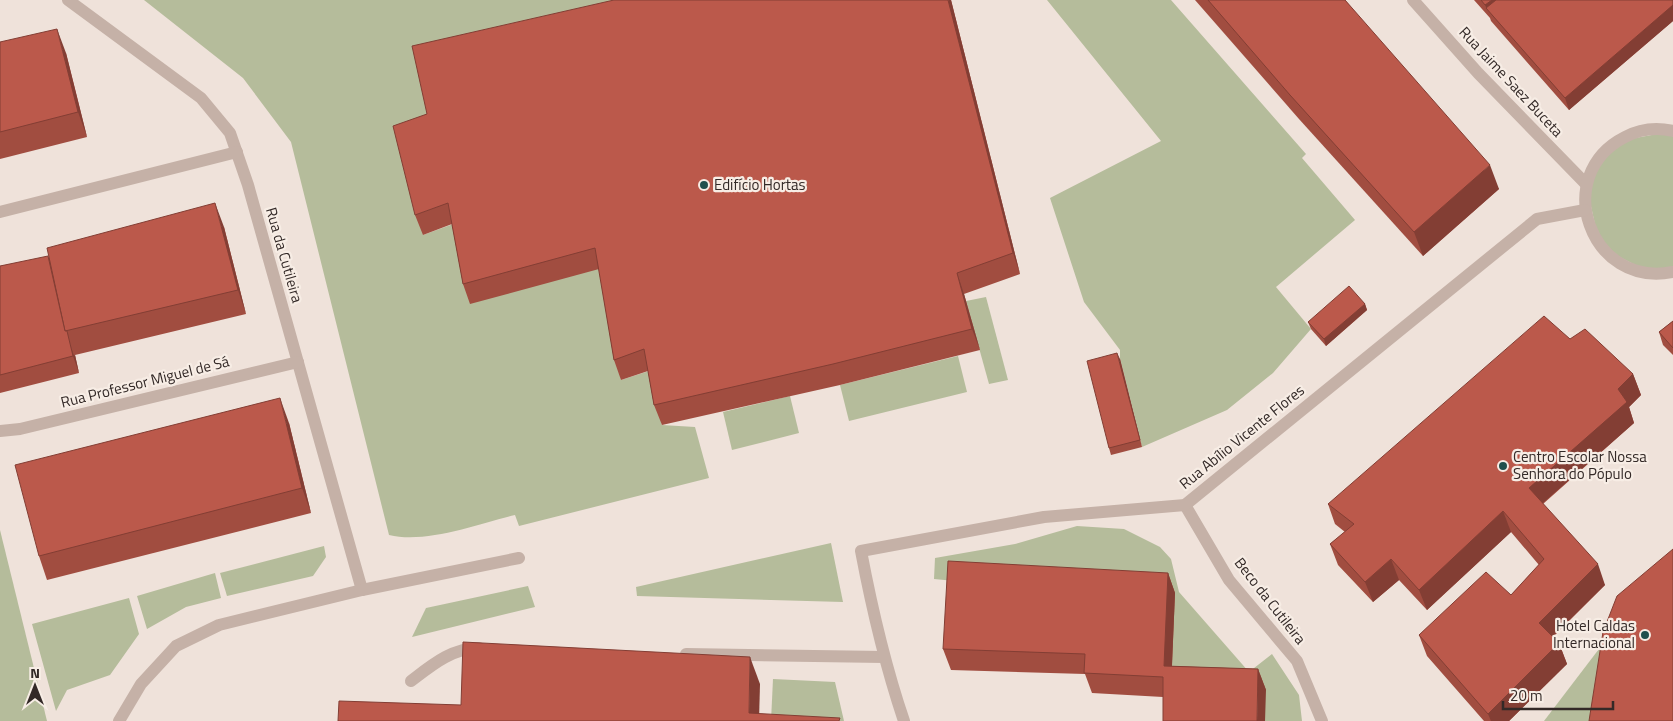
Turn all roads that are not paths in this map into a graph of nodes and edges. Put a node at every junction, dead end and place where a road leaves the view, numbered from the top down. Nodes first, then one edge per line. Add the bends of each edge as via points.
1 (68, 0) edge
2 (1413, 0) edge
3 (1673, 131) edge
4 (236, 152) junction
5 (1586, 184) junction
6 (1585, 210) junction
7 (0, 212) edge
8 (1673, 272) edge
9 (298, 362) junction
10 (0, 431) edge
11 (1185, 505) junction
12 (519, 558) dead end
13 (362, 590) junction
14 (493, 648) edge
15 (676, 654) edge
16 (884, 657) junction
17 (411, 681) dead end
18 (119, 721) edge
19 (904, 721) edge
20 (1322, 721) edge

1 - 4 street, Rua da Cutileira via 200,98 230,133
2 - 5 street, Rua Jaime Saez Buceta via 1478,73
3 - 5 street via 1662,128 1636,131 1614,142 1596,161
4 - 7 street
4 - 9 street, Rua da Cutileira
5 - 6 street
6 - 8 street via 1600,247 1615,261 1653,274
6 - 11 street, Rua Abílio Vicente Flores via 1537,219
9 - 10 street, Rua Professor Miguel de Sá via 20,429
9 - 13 street, Rua da Cutileira
11 - 16 street, Rua Abílio Vicente Flores via 1044,517 861,551
11 - 20 street, Beco da Cutileira via 1229,580 1297,661
12 - 13 street
13 - 18 street via 220,625 176,646 141,684
14 - 17 street via 464,648 435,662
15 - 16 street
16 - 19 street

